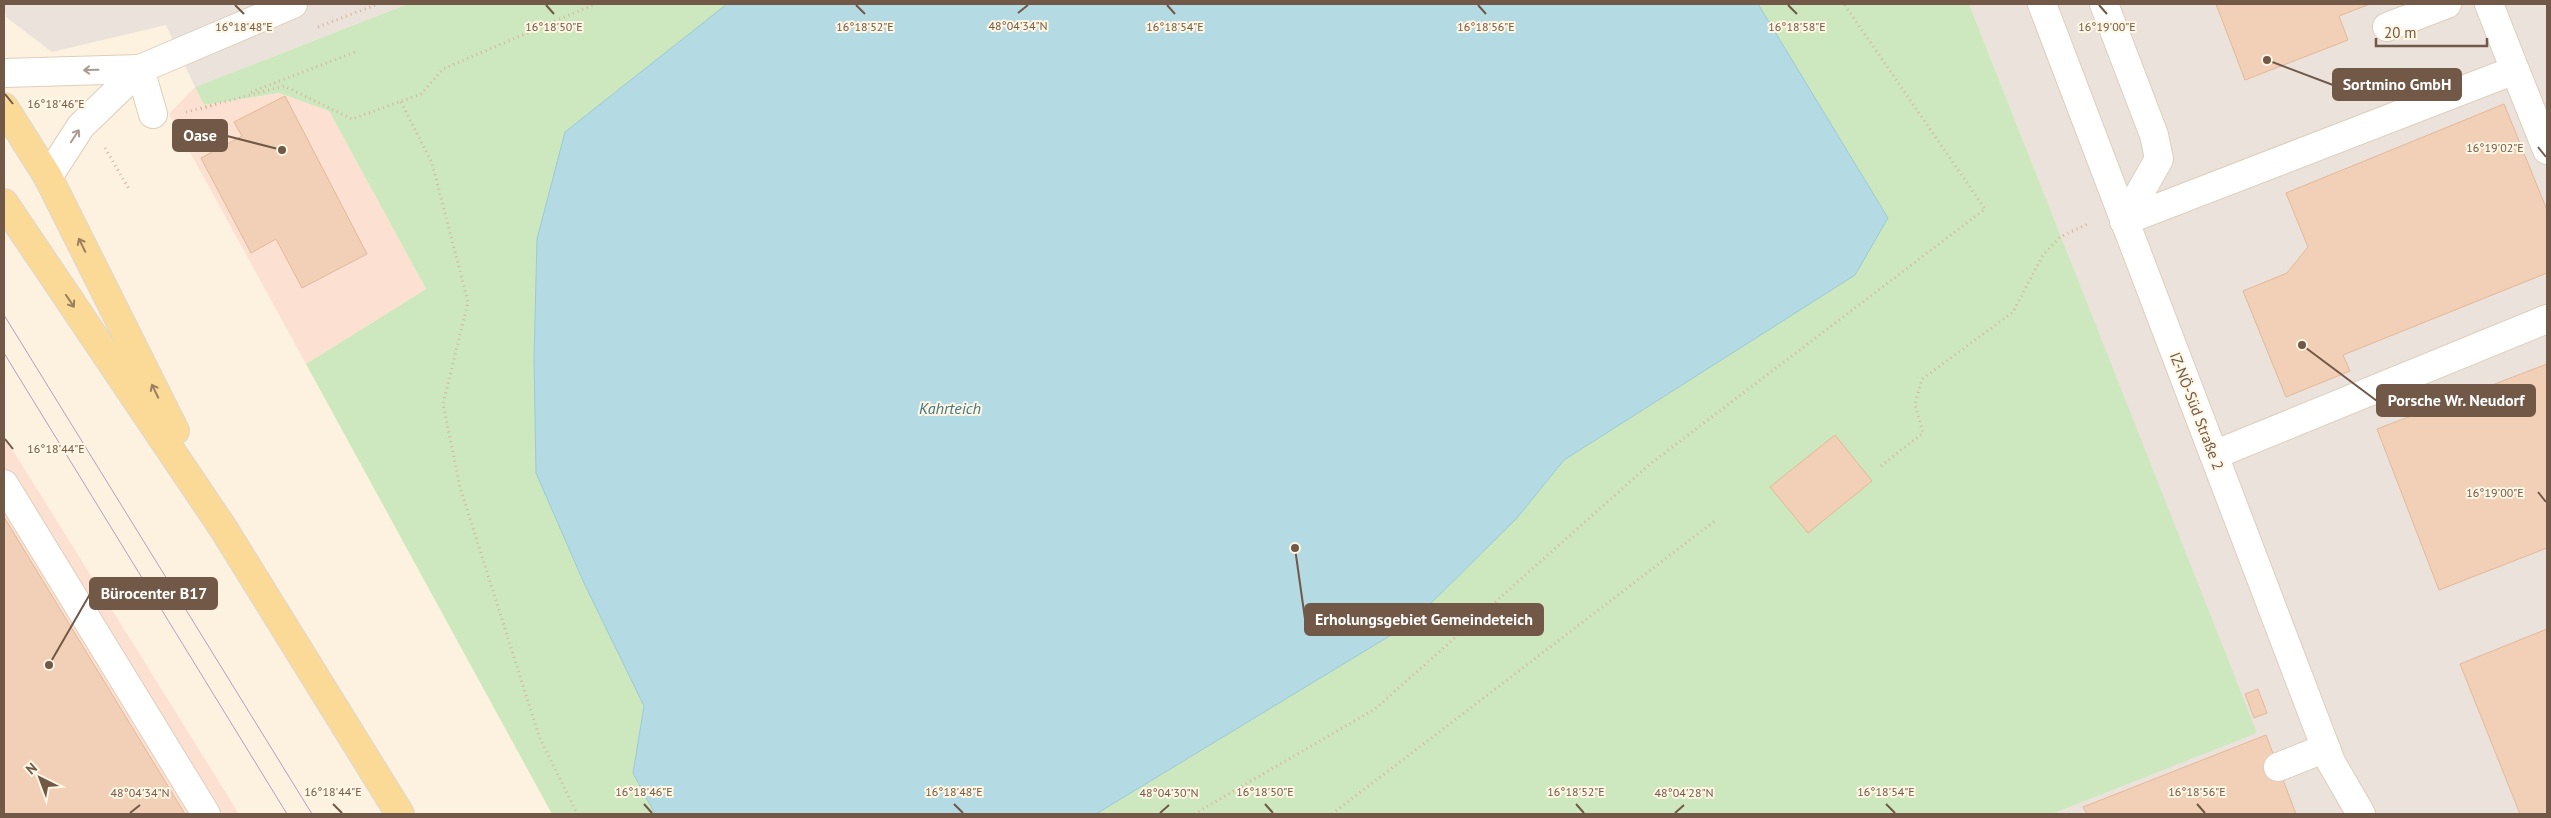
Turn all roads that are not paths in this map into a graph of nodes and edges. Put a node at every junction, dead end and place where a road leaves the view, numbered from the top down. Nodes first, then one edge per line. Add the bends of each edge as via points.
1 (293, 4) edge
2 (2042, 4) edge
3 (2104, 4) edge
4 (2447, 4) edge
5 (2490, 4) edge
6 (2387, 27) dead end
7 (140, 69) junction
8 (2514, 70) junction
9 (4, 73) edge
10 (4, 107) edge
11 (153, 114) road end
12 (2547, 150) edge
13 (48, 177) junction
14 (4, 203) edge
15 (2122, 215) junction
16 (2547, 319) edge
17 (2214, 455) junction
18 (4, 484) edge
19 (223, 528) junction
20 (2326, 748) junction
21 (2278, 767) dead end
22 (206, 814) edge
23 (400, 814) edge
24 (2361, 814) edge

1 - 7 street
2 - 15 street, IZ-NÖ-Süd Straße 2
3 - 15 street via 2154,135 2159,159
4 - 6 street
5 - 8 street
7 -> 9 street
7 - 11 street
13 -> 7 street via 81,126
8 - 12 street
8 - 15 street
10 - 13 main road
19 -> 13 main road
14 -> 19 main road
15 - 17 street, IZ-NÖ-Süd Straße 2
16 - 17 street
17 - 20 street, IZ-NÖ-Süd Straße 2
18 - 22 street
19 - 23 main road
20 - 21 street
20 - 24 street, IZ-NÖ-Süd Straße 2

